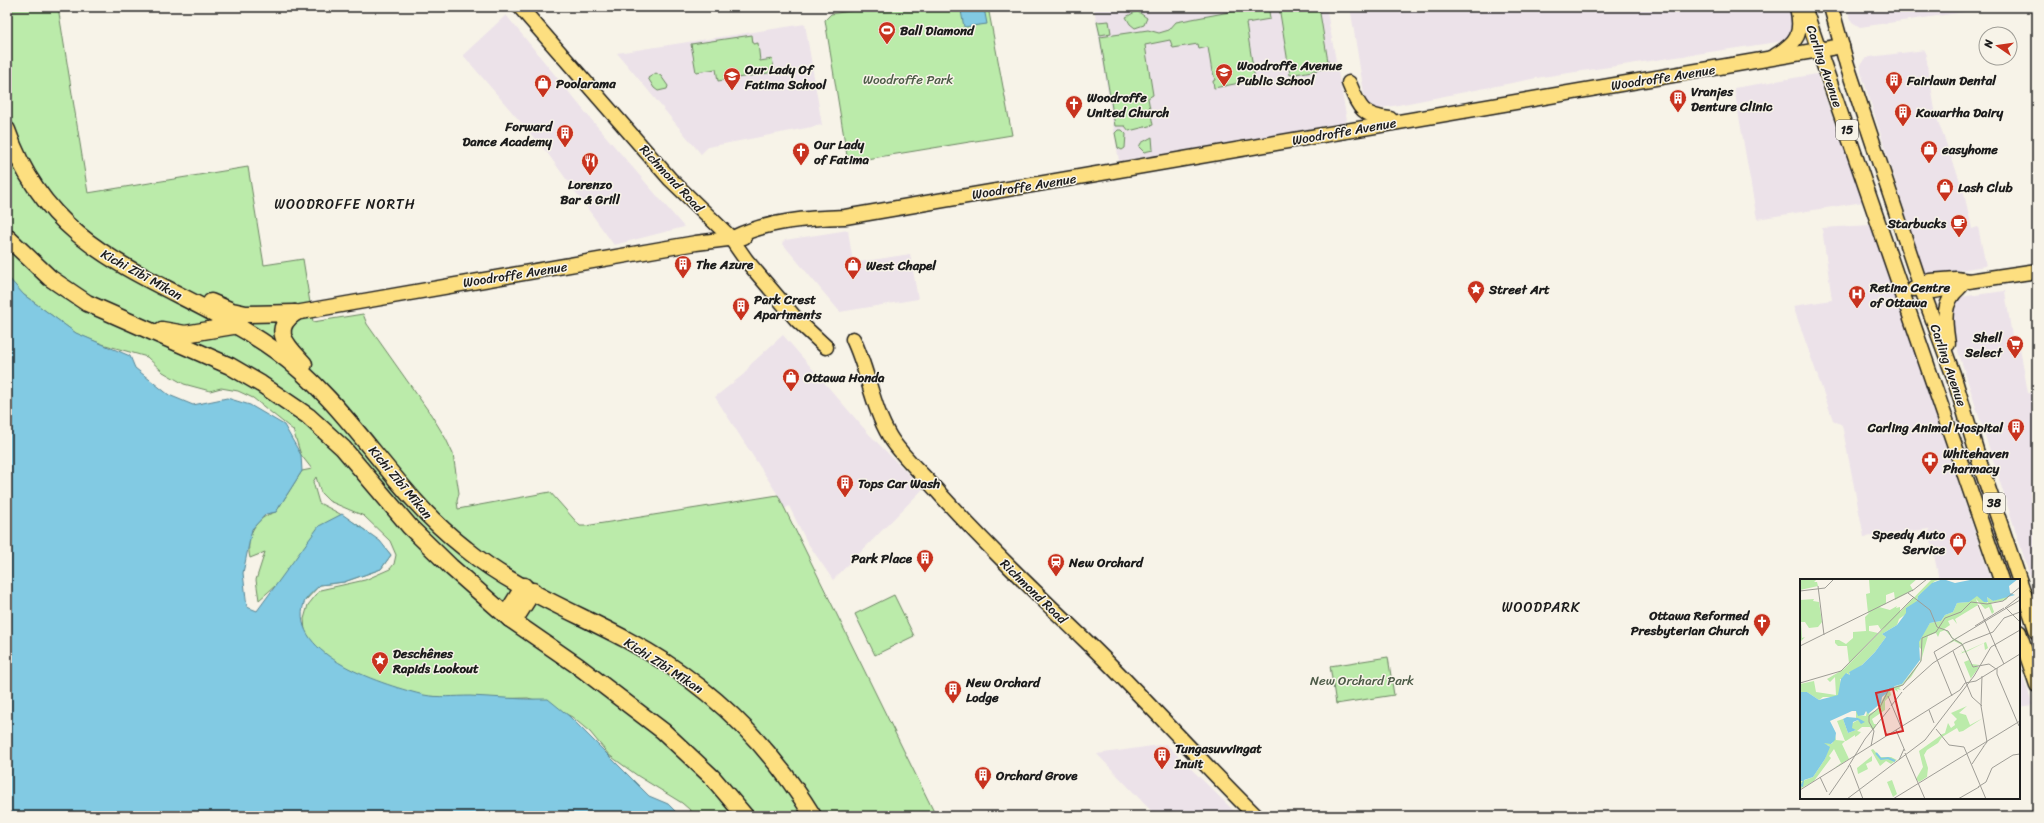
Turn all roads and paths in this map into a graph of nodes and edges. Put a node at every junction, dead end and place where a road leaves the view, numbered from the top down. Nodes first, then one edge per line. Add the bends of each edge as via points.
1 (520, 7) edge
2 (1797, 7) edge
3 (1804, 7) edge
4 (1830, 7) edge
5 (1842, 46) junction
6 (1820, 50) junction
7 (1771, 58) junction
8 (1349, 83) dead end
9 (1404, 120) junction
10 (7, 130) edge
11 (7, 237) edge
12 (732, 237) junction
13 (98, 250) junction
14 (2037, 271) edge
15 (1964, 285) junction
16 (1921, 287) junction
17 (1902, 292) junction
18 (106, 313) junction
19 (295, 313) junction
20 (236, 326) junction
21 (853, 339) dead end
22 (826, 347) dead end
23 (1953, 374) junction
24 (337, 407) junction
25 (2002, 579) edge
26 (2019, 579) edge
27 (2020, 581) edge
28 (528, 588) junction
29 (510, 618) junction
30 (2037, 632) edge
31 (2020, 635) edge
32 (2037, 685) edge
33 (745, 816) edge
34 (814, 816) edge
35 (1256, 816) edge

1 - 12 main road, Richmond Road via 670,179
2 - 7 main road via 1800,24 1798,35 1787,48
3 - 6 main road, Carling Avenue
4 - 5 main road, Carling Avenue
5 - 6 main road, Woodroffe Avenue
5 - 16 main road, Carling Avenue / 15
6 - 7 main road, Woodroffe Avenue
6 - 17 main road, Carling Avenue / 15
7 - 9 main road, Woodroffe Avenue
8 - 9 main road via 1360,107 1367,114 1377,118
9 - 12 main road, Woodroffe Avenue via 1174,162 845,217 823,217
10 - 13 highway, Kichi Zībī Mīkan via 20,160 40,194 62,221
11 - 18 highway, Kichi Zībī Mīkan via 50,278
12 - 19 main road, Woodroffe Avenue
12 - 22 main road, Richmond Road via 746,260 797,320
13 - 19 highway via 232,311 251,314
13 - 20 highway, Kichi Zībī Mīkan via 129,270
14 - 15 main road
15 - 16 main road via 1956,279 1930,281
15 - 23 main road via 1947,302 1945,313
16 - 17 main road
16 - 23 main road, Carling Avenue / 38
17 - 25 main road, Carling Avenue / 38
18 - 20 highway via 180,334
18 - 29 highway, Kichi Zībī Mīkan via 235,369 273,391 308,416 342,448 424,541
19 - 20 highway
19 - 24 highway via 283,325 285,341
20 - 24 highway, Kichi Zībī Mīkan via 299,369
21 - 35 main road, Richmond Road via 882,420 891,437 914,465 988,545 1126,680
23 - 26 main road, Carling Avenue / 38
24 - 28 highway, Kichi Zībī Mīkan via 406,491 440,527 475,556
27 - 30 main road, Carling Avenue / 38
28 - 29 highway via 509,610
28 - 34 highway, Kichi Zībī Mīkan via 651,654 689,678 752,733 778,763
29 - 33 highway, Kichi Zībī Mīkan via 663,731 712,776
31 - 32 main road

